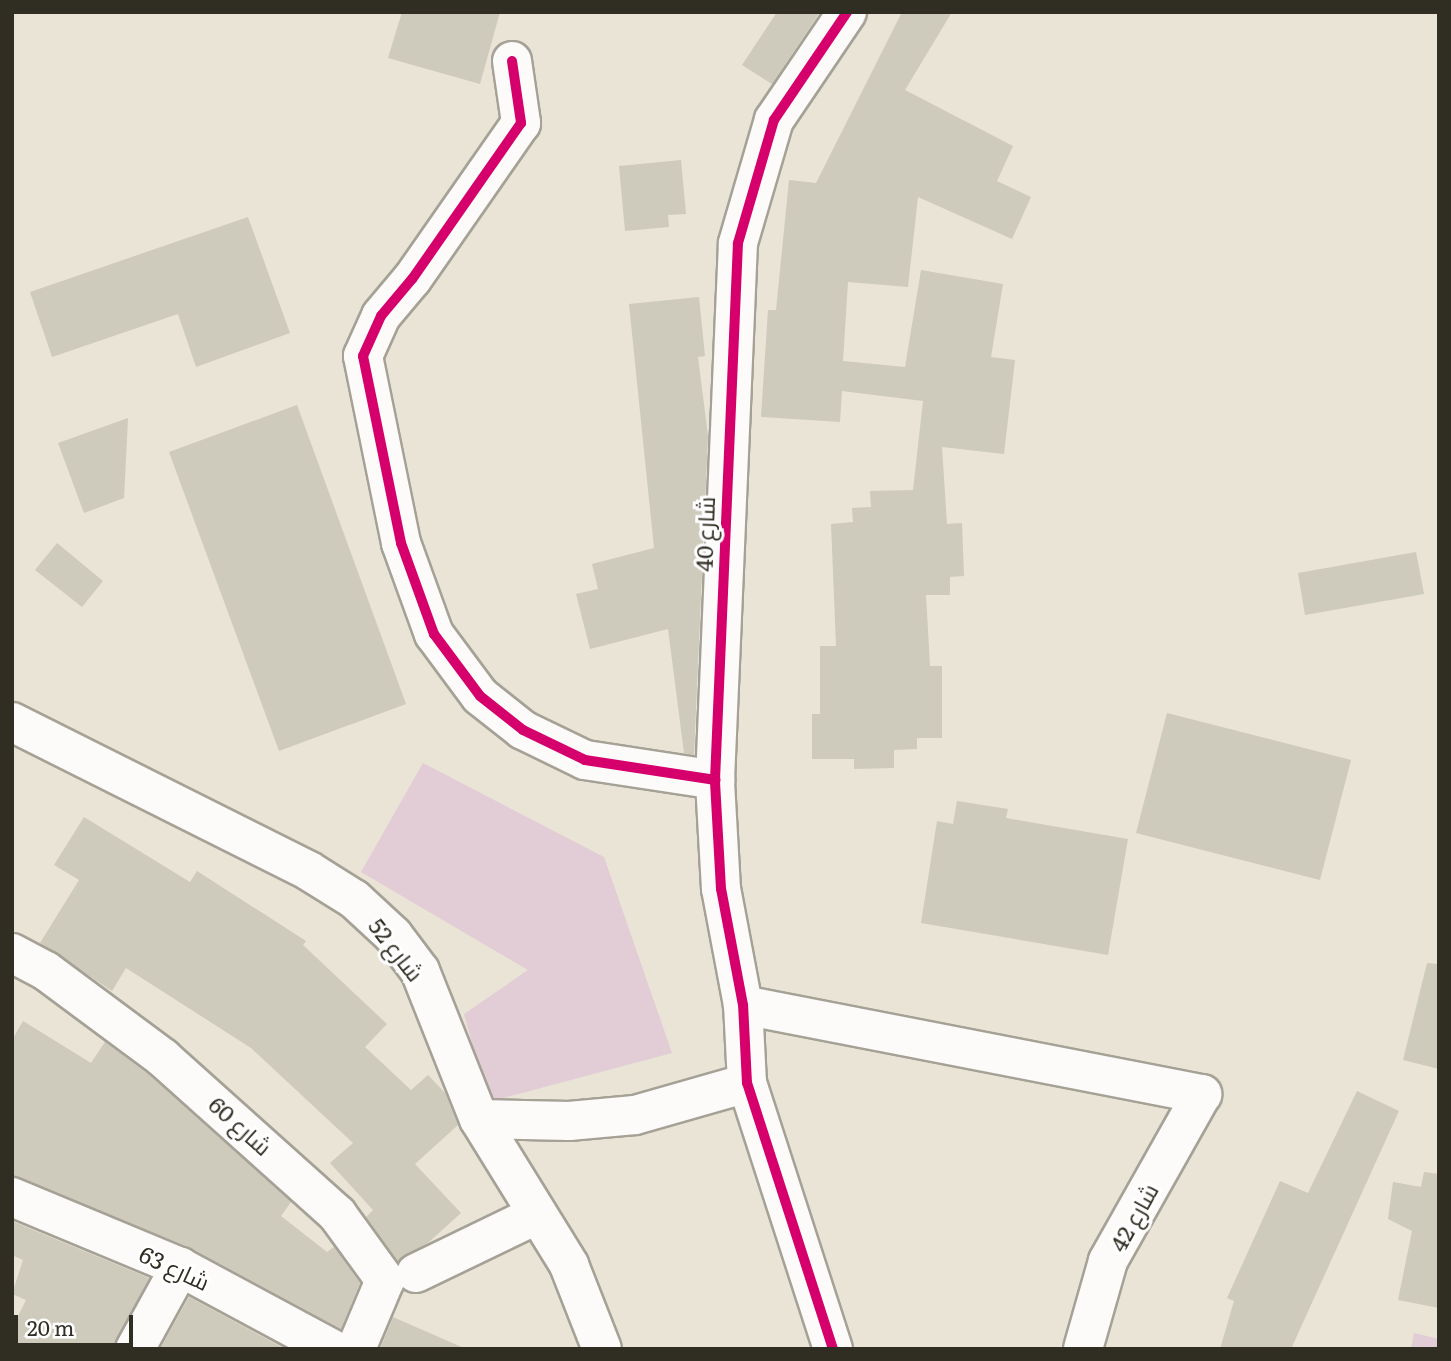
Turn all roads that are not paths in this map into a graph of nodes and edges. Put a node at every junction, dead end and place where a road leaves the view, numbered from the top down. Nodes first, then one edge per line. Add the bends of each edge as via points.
1 (847, 12) edge
2 (512, 61) dead end
3 (12, 722) edge
4 (715, 780) junction
5 (12, 953) edge
6 (743, 1005) junction
7 (747, 1083) junction
8 (479, 1119) junction
9 (12, 1197) edge
10 (536, 1215) junction
11 (180, 1267) junction
12 (416, 1273) dead end
13 (135, 1349) edge
14 (332, 1349) edge
15 (356, 1349) edge
16 (602, 1349) edge
17 (832, 1349) edge
18 (1083, 1349) edge

1 - 4 street, شارع 40 via 774,120 738,243
2 - 4 street via 521,123 381,316 363,356 401,542 434,634 480,696 523,730 586,760
3 - 8 street, شارع 52 via 309,871 354,899 393,935 421,971
4 - 6 street, شارع 40 via 721,889
5 - 15 street, شارع 60 via 46,971 163,1058 337,1214 386,1280
6 - 7 street, شارع 40
6 - 18 street, شارع 42 via 1202,1094 1108,1261
7 - 8 street via 635,1115 569,1121
7 - 17 street, شارع 40
8 - 10 street, شارع 52
9 - 11 street, شارع 63
10 - 12 street
10 - 16 street, شارع 52 via 569,1265
11 - 13 street
11 - 14 street, شارع 63

